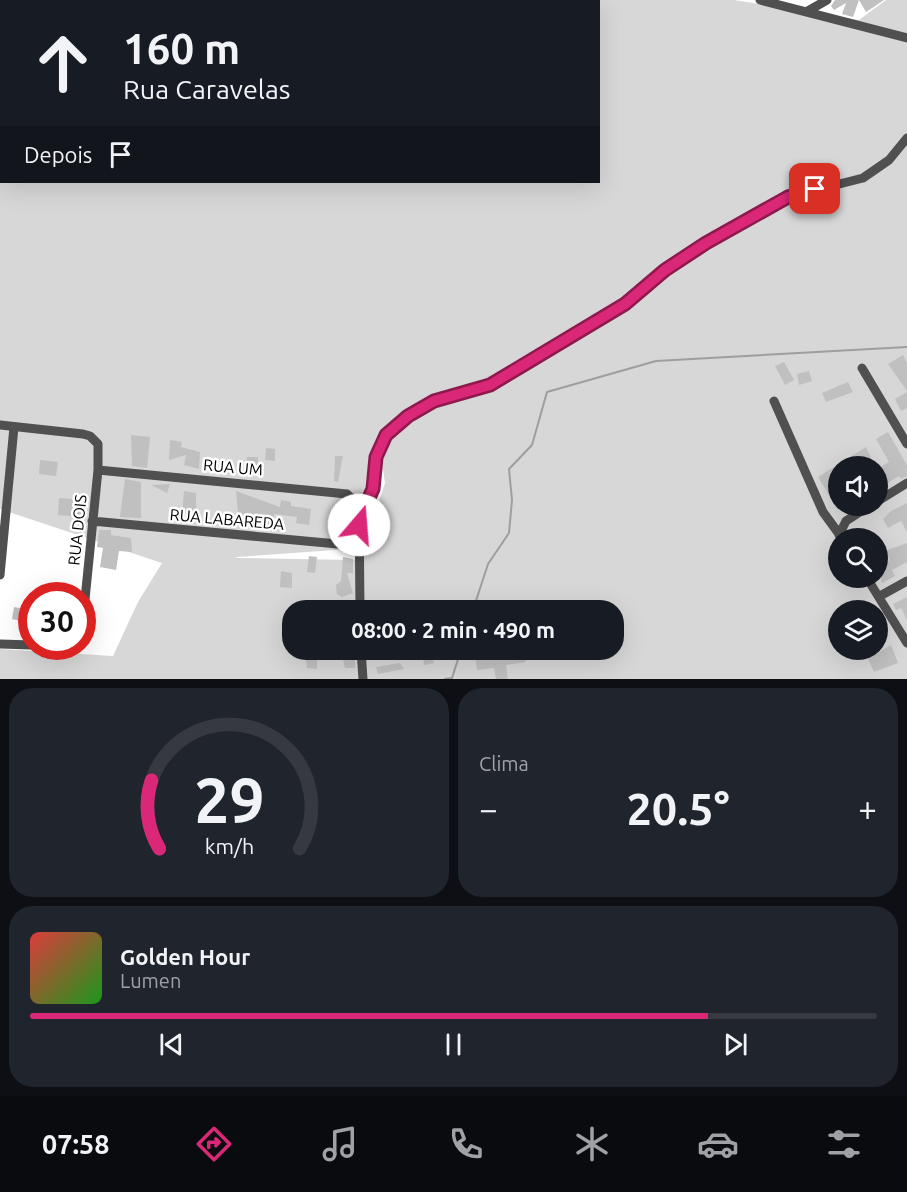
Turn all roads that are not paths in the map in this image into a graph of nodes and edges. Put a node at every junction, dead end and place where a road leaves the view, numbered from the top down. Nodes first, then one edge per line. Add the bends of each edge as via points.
1 (760, 0) edge
2 (827, 0) edge
3 (806, 12) junction
4 (907, 38) edge
5 (907, 138) edge
6 (862, 368) dead end
7 (774, 401) dead end
8 (0, 425) edge
9 (14, 427) junction
10 (907, 444) edge
11 (98, 470) junction
12 (907, 483) edge
13 (888, 495) edge
14 (359, 505) junction
15 (854, 516) edge
16 (92, 521) junction
17 (835, 528) edge
18 (844, 528) edge
19 (359, 546) junction
20 (0, 575) edge
21 (907, 581) edge
22 (86, 582) edge
23 (874, 588) edge
24 (880, 596) junction
25 (360, 600) edge
26 (907, 643) edge
27 (0, 644) edge
28 (18, 645) edge
29 (362, 660) edge
30 (363, 679) edge

1 - 3 street
2 - 3 street
3 - 4 street
5 - 14 street via 879,168 848,183 802,192 779,202 686,256 625,304 490,385 422,406 386,435 376,457 371,494
6 - 10 street
7 - 17 street via 823,512
8 - 9 street, RUA DOIS
9 - 11 street, RUA DOIS via 90,436 100,450
9 - 20 street
11 - 14 street, RUA UM via 347,494
11 - 16 street, RUA DOIS
12 - 13 street
14 - 19 street
15 - 18 street
16 - 19 street, RUA LABAREDA
16 - 22 street, RUA DOIS
19 - 25 street
21 - 24 street
23 - 24 street
24 - 26 street
27 - 28 street
29 - 30 street

